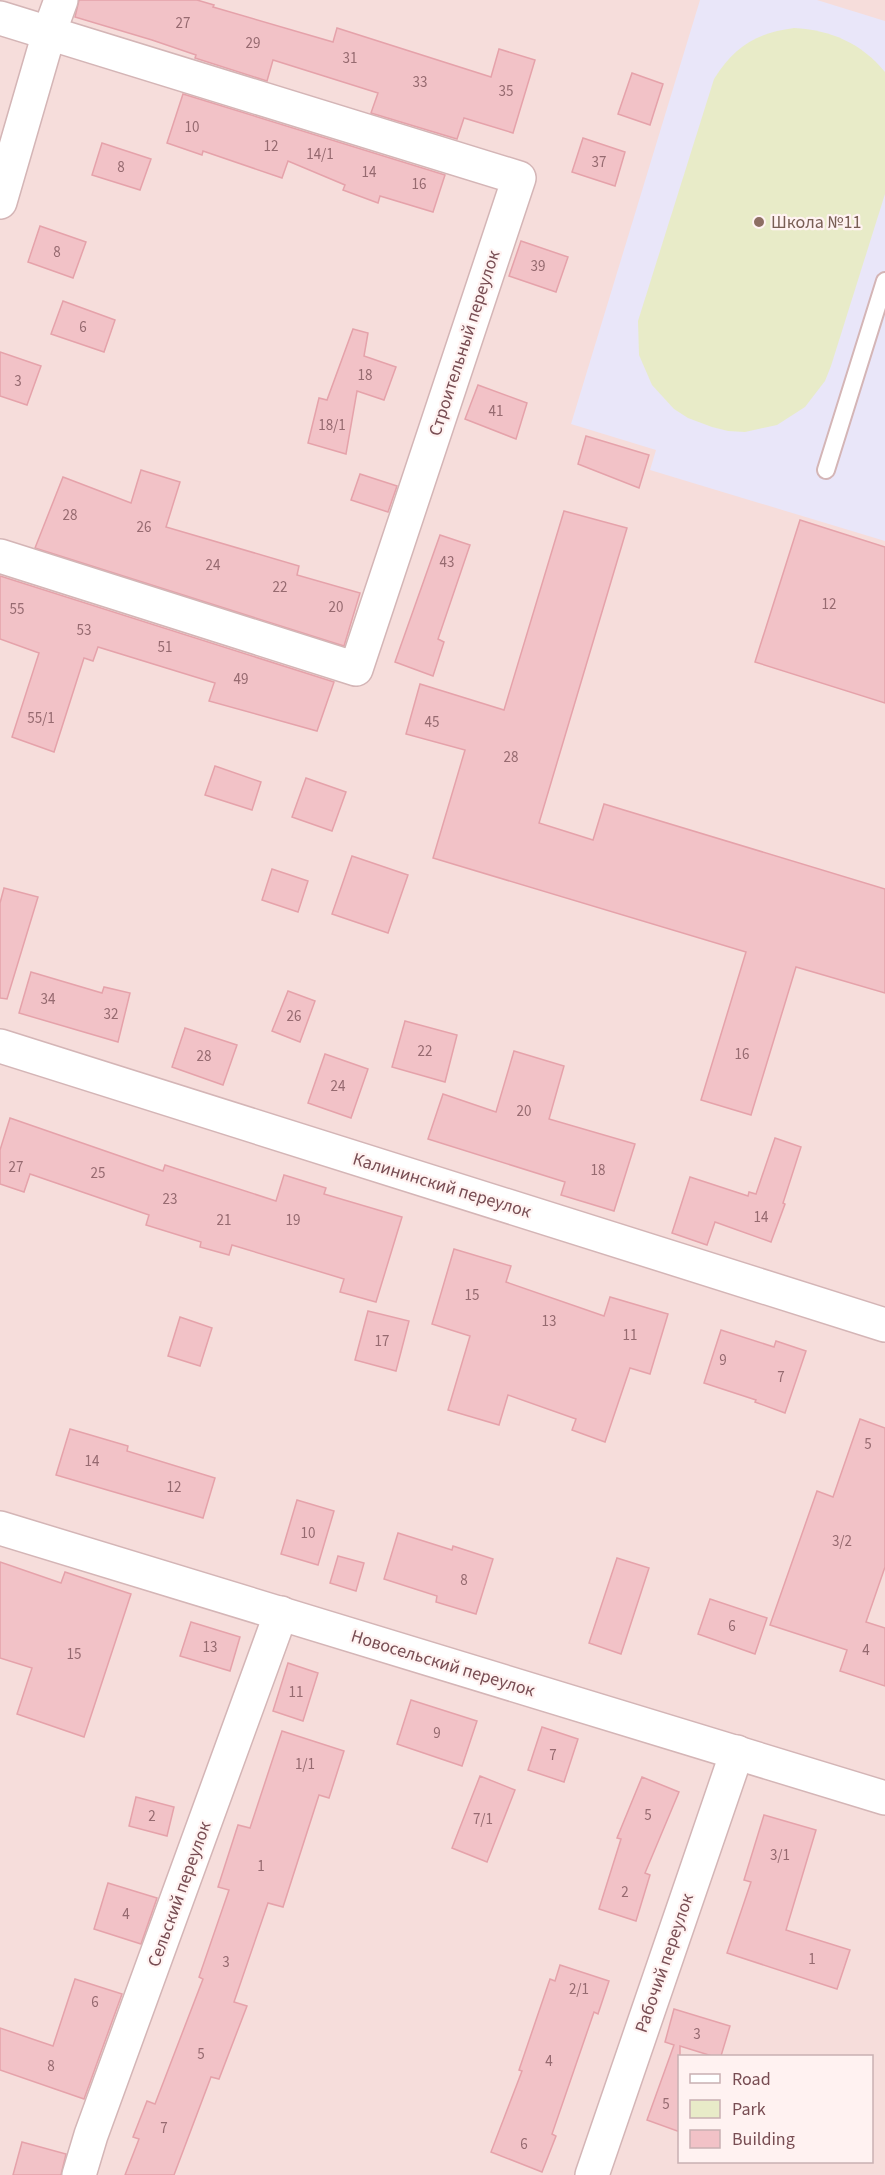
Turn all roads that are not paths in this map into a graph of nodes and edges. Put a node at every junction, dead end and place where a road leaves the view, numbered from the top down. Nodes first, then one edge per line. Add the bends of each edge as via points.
1 (61, 0) edge
2 (0, 18) edge
3 (49, 33) junction
4 (0, 202) edge
5 (885, 281) edge
6 (826, 470) dead end
7 (0, 556) edge
8 (0, 1046) edge
9 (885, 1325) edge
10 (0, 1528) edge
11 (281, 1613) junction
12 (737, 1752) junction
13 (885, 1798) edge
14 (79, 2175) edge
15 (592, 2175) edge

1 - 3 street
2 - 3 street, Строительный переулок
3 - 4 street
3 - 7 street, Строительный переулок via 519,178 356,669
5 - 6 lane
8 - 9 street, Калининский переулок
10 - 11 street, Новосельский переулок
11 - 12 street, Новосельский переулок
11 - 14 street, Сельский переулок
12 - 13 street, Новосельский переулок
12 - 15 street, Рабочий переулок

